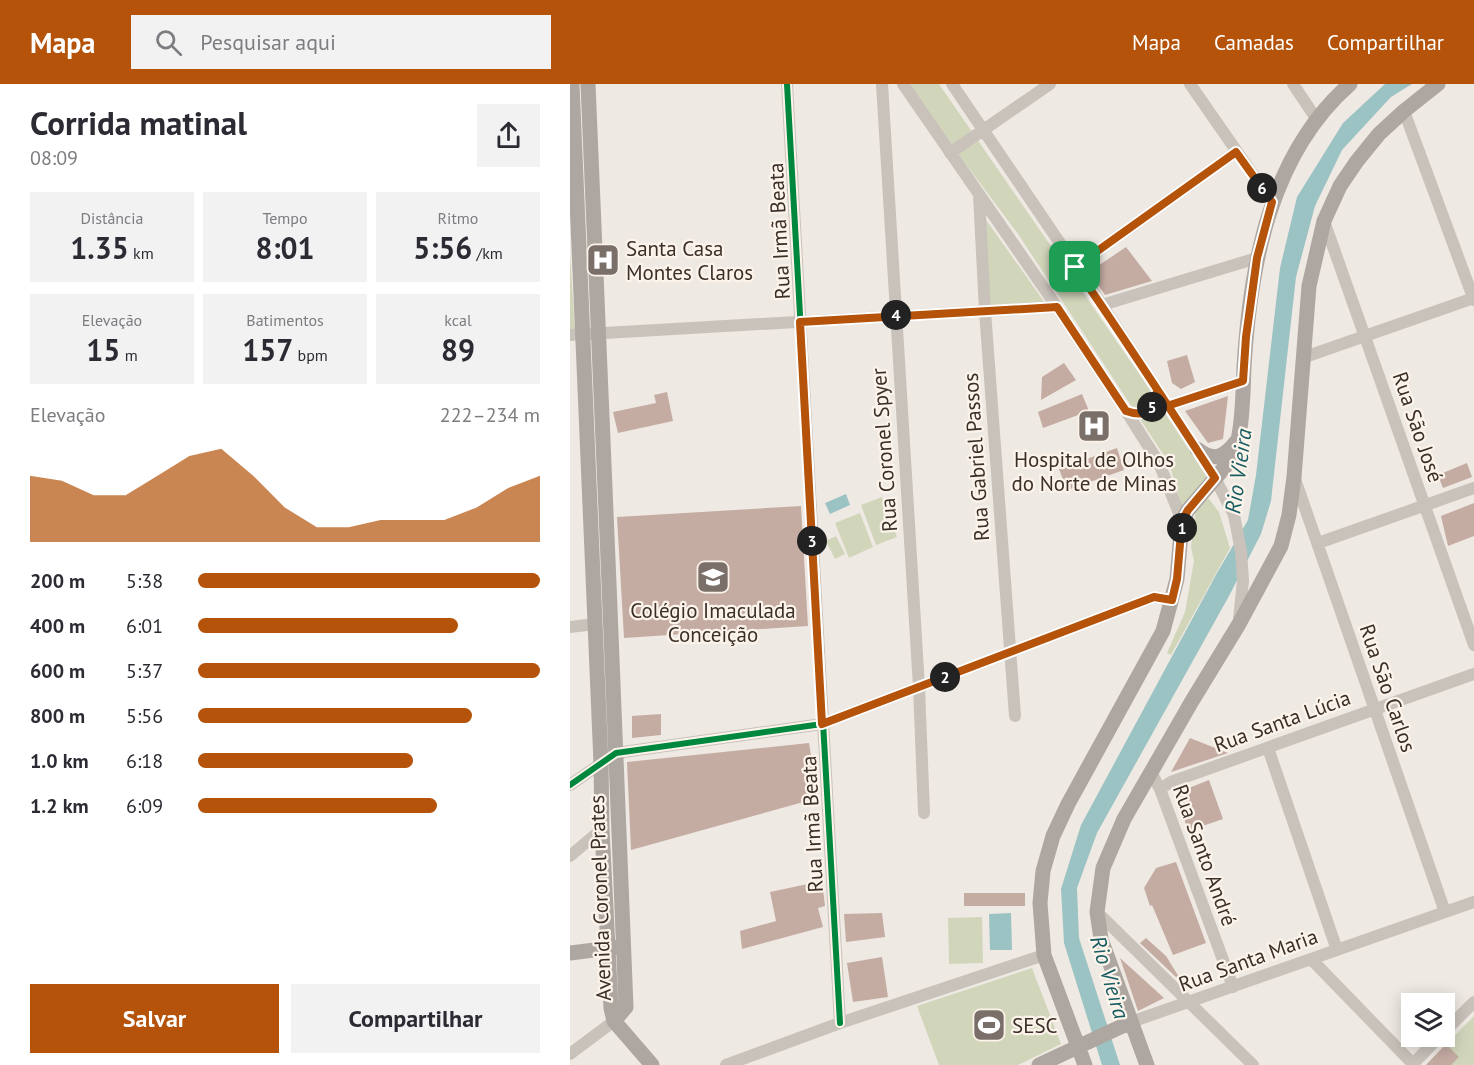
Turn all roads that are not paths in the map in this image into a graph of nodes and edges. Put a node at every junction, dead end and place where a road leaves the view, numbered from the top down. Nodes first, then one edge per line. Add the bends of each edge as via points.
1 (588, 84) edge
2 (787, 84) edge
3 (882, 84) edge
4 (903, 84) edge
5 (952, 84) edge
6 (1050, 84) edge
7 (1190, 84) edge
8 (1293, 84) edge
9 (1350, 84) edge
10 (1438, 84) edge
11 (574, 87) edge
12 (1404, 111) junction
13 (1317, 120) junction
14 (983, 129) junction
15 (1236, 152) junction
16 (950, 153) junction
17 (979, 195) junction
18 (1272, 202) junction
19 (1324, 221) junction
20 (574, 228) edge
21 (1257, 258) junction
22 (1075, 267) junction
23 (1474, 299) edge
24 (1102, 305) junction
25 (1057, 307) junction
26 (985, 311) junction
27 (896, 315) junction
28 (800, 322) junction
29 (583, 334) edge
30 (1366, 337) junction
31 (1302, 358) junction
32 (1243, 381) junction
33 (1157, 391) junction
34 (1167, 406) junction
35 (1126, 411) junction
36 (1238, 440) junction
37 (1197, 449) junction
38 (1294, 477) junction
39 (1215, 478) junction
40 (1474, 488) edge
41 (1424, 505) junction
42 (1182, 521) junction
43 (1318, 543) junction
44 (1172, 600) junction
45 (595, 624) junction
46 (1239, 624) junction
47 (570, 627) edge
48 (1474, 645) edge
49 (1011, 651) junction
50 (1474, 674) edge
51 (919, 687) junction
52 (1373, 708) junction
53 (1015, 716) dead end
54 (822, 724) junction
55 (1268, 748) junction
56 (616, 753) junction
57 (602, 763) junction
58 (1151, 772) junction
59 (1172, 782) junction
60 (570, 785) edge
61 (1160, 789) junction
62 (924, 813) dead end
63 (602, 830) junction
64 (570, 856) edge
65 (1474, 902) edge
66 (1097, 912) junction
67 (1445, 912) junction
68 (624, 946) junction
69 (608, 949) junction
70 (1337, 950) junction
71 (570, 953) edge
72 (1044, 956) junction
73 (1311, 959) junction
74 (1233, 987) junction
75 (1474, 1002) edge
76 (1191, 1003) junction
77 (615, 1021) junction
78 (1455, 1021) edge
79 (840, 1023) junction
80 (1126, 1024) junction
81 (1084, 1043) junction
82 (1430, 1047) edge
83 (570, 1054) edge
84 (652, 1065) edge
85 (726, 1065) edge
86 (1039, 1065) edge
87 (1085, 1065) edge
88 (1146, 1065) edge
89 (1253, 1065) edge
90 (1413, 1065) edge

1 - 29 main road, Avenida Coronel Prates
2 - 28 street, Rua Irmã Beata
3 - 27 street, Rua Coronel Spyer
4 - 16 street
5 - 14 street
6 - 14 street
7 - 15 street
8 - 13 street
9 - 13 main road
10 - 12 main road
11 - 20 main road, Avenida Coronel Prates
12 - 19 main road via 1357,161
12 - 23 street
13 - 18 main road
14 - 16 street
14 - 22 street
15 - 18 street
15 - 22 street
16 - 17 street
17 - 25 street
17 - 26 street, Rua Gabriel Passos
18 - 21 main road
19 - 30 street, Rua São José
19 - 31 main road via 1309,286
20 - 29 main road, Avenida Coronel Prates
21 - 24 street
21 - 32 main road
22 - 24 street
23 - 30 street
24 - 33 street
25 - 26 street
25 - 35 street
26 - 27 street
26 - 49 street, Rua Gabriel Passos
27 - 28 street
27 - 51 street, Rua Coronel Spyer
28 - 29 street
28 - 54 street, Rua Irmã Beata
29 - 45 main road, Avenida Coronel Prates
29 - 56 main road, Avenida Coronel Prates
30 - 31 street
30 - 41 street, Rua São José
31 - 38 main road
32 - 34 street
32 - 36 main road
33 - 34 street
33 - 35 street via 1156,401 1148,412
34 - 37 street
35 - 42 street via 1159,463
36 - 37 main road via 1229,451 1215,458
36 - 39 main road via 1233,457
37 - 39 street
38 - 43 street, Rua São Carlos
38 - 46 main road via 1281,546
39 - 42 main road
39 - 46 street via 1234,515 1241,551
40 - 41 street
41 - 43 street
41 - 48 street, Rua São José
42 - 44 main road
43 - 52 street, Rua São Carlos
44 - 49 street via 1154,597
44 - 72 main road via 1150,657 1053,836 1043,871 1040,903
45 - 47 street
45 - 57 main road, Avenida Coronel Prates
46 - 58 main road
49 - 51 street
49 - 53 street, Rua Gabriel Passos
50 - 52 street, Rua Santa Lúcia
51 - 54 street
51 - 62 street, Rua Coronel Spyer
52 - 55 street, Rua Santa Lúcia
52 - 67 street, Rua São Carlos
54 - 56 street
54 - 79 street, Rua Irmã Beata
55 - 59 street, Rua Santa Lúcia
55 - 70 street
56 - 57 street
56 - 68 main road, Avenida Coronel Prates
57 - 60 street
57 - 63 main road, Avenida Coronel Prates
58 - 59 street
58 - 61 street, Rua Santo André
58 - 66 main road via 1124,819 1103,868
59 - 61 street, Rua Santa Lúcia
61 - 74 street, Rua Santo André
63 - 64 street
63 - 69 main road, Avenida Coronel Prates
65 - 67 street, Rua Santa Maria
66 - 76 street
66 - 80 main road
67 - 70 street, Rua Santa Maria
68 - 69 main road
68 - 77 main road, Avenida Coronel Prates via 626,1007
69 - 71 main road
69 - 77 main road, Avenida Coronel Prates
70 - 73 street, Rua Santa Maria
72 - 79 street
72 - 81 main road
73 - 74 street, Rua Santa Maria
73 - 90 street
74 - 76 street, Rua Santa Maria
75 - 78 street
76 - 80 street, Rua Santa Maria
76 - 89 street
77 - 83 street
77 - 84 main road
79 - 85 street
80 - 81 main road, Rua Santa Maria
80 - 88 main road
81 - 86 main road, Rua Santa Maria
81 - 87 main road
82 - 90 street

